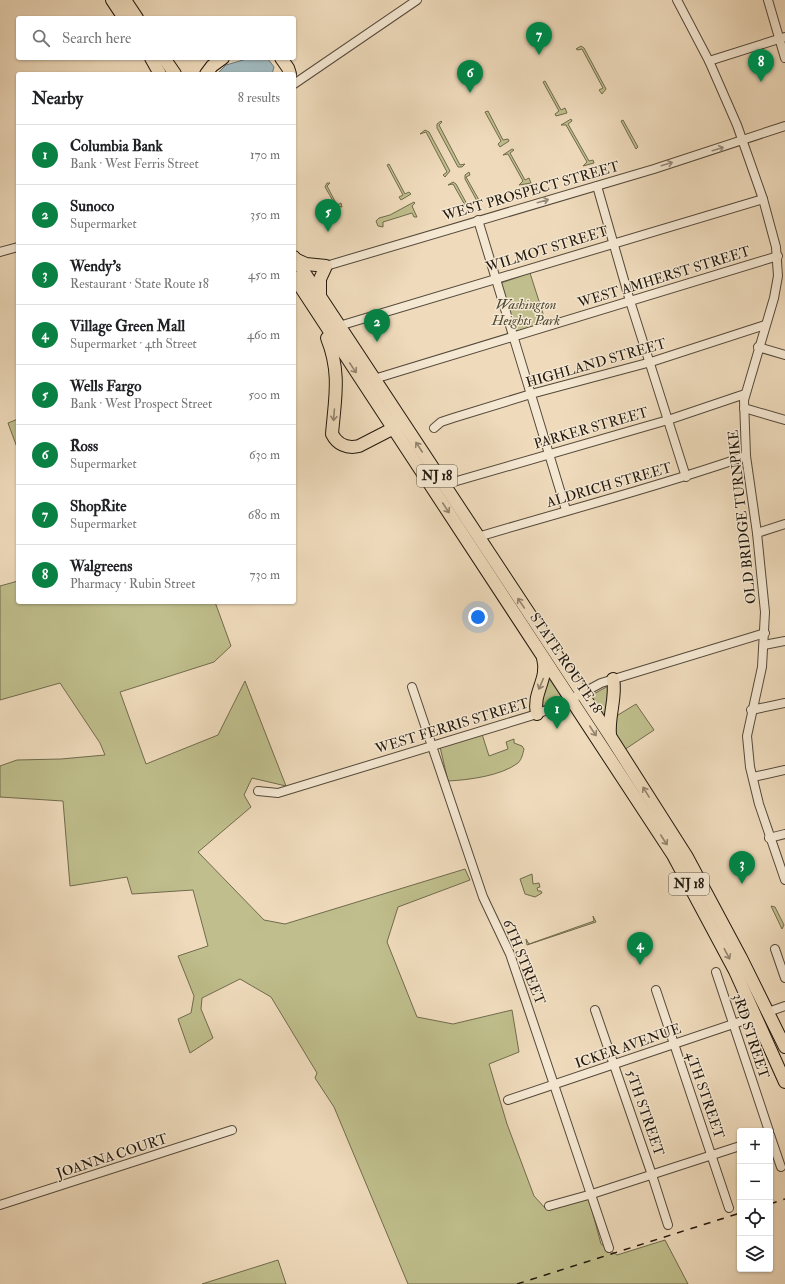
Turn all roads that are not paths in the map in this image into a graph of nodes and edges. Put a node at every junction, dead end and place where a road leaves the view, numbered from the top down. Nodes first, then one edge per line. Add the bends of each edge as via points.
1 (112, 0) edge
2 (125, 0) edge
3 (417, 0) edge
4 (677, 0) edge
5 (768, 0) edge
6 (123, 16) edge
7 (136, 16) edge
8 (782, 38) edge
9 (785, 58) edge
10 (152, 60) edge
11 (165, 60) edge
12 (220, 60) edge
13 (282, 60) edge
14 (709, 61) junction
15 (159, 72) edge
16 (173, 72) edge
17 (208, 72) edge
18 (289, 72) edge
19 (296, 83) edge
20 (785, 126) edge
21 (743, 141) junction
22 (597, 186) junction
23 (763, 199) junction
24 (478, 220) junction
25 (613, 243) junction
26 (16, 247) edge
27 (0, 252) edge
28 (778, 256) junction
29 (296, 259) edge
30 (296, 261) edge
31 (326, 266) junction
32 (497, 278) junction
33 (296, 280) edge
34 (785, 289) edge
35 (776, 290) junction
36 (320, 296) junction
37 (630, 301) junction
38 (320, 318) junction
39 (765, 325) junction
40 (339, 326) junction
41 (513, 336) junction
42 (758, 347) junction
43 (785, 355) edge
44 (650, 362) junction
45 (374, 379) junction
46 (531, 394) junction
47 (745, 394) junction
48 (744, 408) junction
49 (400, 417) junction
50 (668, 420) junction
51 (785, 420) edge
52 (394, 428) junction
53 (434, 428) dead end
54 (550, 453) junction
55 (746, 456) junction
56 (686, 477) junction
57 (443, 484) junction
58 (566, 510) junction
59 (785, 524) edge
60 (757, 532) junction
61 (478, 537) junction
62 (765, 633) junction
63 (785, 641) edge
64 (764, 646) junction
65 (542, 655) junction
66 (613, 679) junction
67 (412, 687) dead end
68 (576, 696) junction
69 (785, 703) edge
70 (752, 710) junction
71 (537, 714) junction
72 (610, 736) junction
73 (431, 745) junction
74 (785, 770) edge
75 (752, 777) junction
76 (258, 791) dead end
77 (785, 834) edge
78 (769, 838) junction
79 (785, 880) edge
80 (775, 949) dead end
81 (716, 972) dead end
82 (785, 978) edge
83 (656, 990) dead end
84 (785, 1006) edge
85 (595, 1010) dead end
86 (763, 1014) junction
87 (734, 1023) junction
88 (674, 1044) junction
89 (785, 1047) edge
90 (614, 1064) junction
91 (785, 1082) edge
92 (554, 1084) junction
93 (508, 1100) dead end
94 (768, 1128) edge
95 (232, 1130) dead end
96 (773, 1144) edge
97 (737, 1147) edge
98 (712, 1155) junction
99 (781, 1167) dead end
100 (652, 1175) junction
101 (592, 1194) junction
102 (0, 1205) edge
103 (549, 1206) dead end
104 (729, 1208) dead end
105 (668, 1225) dead end
106 (609, 1248) dead end

1 - 6 highway
2 - 7 highway
3 - 19 street
4 - 14 street, OLD BRIDGE TURNPIKE
5 - 8 street
8 - 9 street
8 - 14 street
10 - 15 highway
11 - 16 highway
12 - 17 highway
13 - 18 highway
14 - 21 street, OLD BRIDGE TURNPIKE
20 - 21 street, WEST PROSPECT STREET
22 -> 21 street, WEST PROSPECT STREET
21 - 23 street, OLD BRIDGE TURNPIKE
24 -> 22 street, WEST PROSPECT STREET
22 - 25 street
23 - 25 street, WILMOT STREET
23 - 28 street, OLD BRIDGE TURNPIKE
24 - 31 street, WEST PROSPECT STREET
24 - 32 street
25 - 32 street, WILMOT STREET
25 - 37 street
26 - 27 street
28 - 35 street, OLD BRIDGE TURNPIKE
28 - 37 street, WEST AMHERST STREET
29 - 31 highway via 306,264
30 - 36 highway, STATE ROUTE 18 / NJ 18
31 - 36 highway via 318,284
32 - 40 street, WILMOT STREET
32 - 41 street
33 - 38 highway, STATE ROUTE 18 / NJ 18
34 - 35 street
35 - 39 street, OLD BRIDGE TURNPIKE
36 - 40 highway, STATE ROUTE 18 / NJ 18
37 - 41 street, WEST AMHERST STREET
37 - 44 street
38 -> 52 highway, STATE ROUTE 18 / NJ 18
38 -> 52 highway via 334,356 337,374 332,434 336,441 353,448
39 - 42 street, OLD BRIDGE TURNPIKE
39 - 44 street, HIGHLAND STREET
40 - 45 highway, STATE ROUTE 18 / NJ 18
41 - 45 street, WEST AMHERST STREET
41 - 46 street
42 - 43 street
42 - 47 street, OLD BRIDGE TURNPIKE
44 - 46 street, HIGHLAND STREET
44 - 50 street
45 - 49 highway, STATE ROUTE 18 / NJ 18
46 - 53 street, HIGHLAND STREET via 441,422
46 - 54 street
47 - 48 street, OLD BRIDGE TURNPIKE
47 - 50 street, PARKER STREET
48 - 51 street
48 - 55 street, OLD BRIDGE TURNPIKE
49 - 52 highway
57 -> 49 highway, STATE ROUTE 18 / NJ 18
50 - 54 street, PARKER STREET
50 - 56 street
52 -> 65 highway, STATE ROUTE 18 / NJ 18
54 - 57 street, PARKER STREET
54 - 58 street
55 - 56 street, ALDRICH STREET
55 - 60 street, OLD BRIDGE TURNPIKE
56 - 58 street, ALDRICH STREET
57 - 61 highway, STATE ROUTE 18 / NJ 18
58 - 61 street, ALDRICH STREET
59 - 60 street
60 - 62 street, OLD BRIDGE TURNPIKE via 764,589
68 -> 61 highway, STATE ROUTE 18 / NJ 18
62 - 64 street, OLD BRIDGE TURNPIKE
62 - 66 street, WEST FERRIS STREET
63 - 64 street
64 - 70 street, OLD BRIDGE TURNPIKE via 761,673
65 - 68 highway, STATE ROUTE 18 / NJ 18
65 -> 71 highway via 545,675 535,699
66 - 68 street, WEST FERRIS STREET
66 - 72 highway via 615,690 609,720
67 - 73 street, 6TH STREET
68 - 71 street, WEST FERRIS STREET
68 - 72 highway, STATE ROUTE 18 / NJ 18
68 -> 86 highway, STATE ROUTE 18 / NJ 18 via 673,855 730,960
69 - 70 street
70 - 75 street, OLD BRIDGE TURNPIKE via 747,736
71 - 73 street, WEST FERRIS STREET
86 -> 72 highway, STATE ROUTE 18 / NJ 18 via 718,914 687,857
73 - 76 street, WEST FERRIS STREET via 278,793
73 - 92 street, 6TH STREET via 483,897 510,954
74 - 75 street
75 - 78 street, OLD BRIDGE TURNPIKE
77 - 78 street
78 - 79 street, OLD BRIDGE TURNPIKE
80 - 82 street
81 - 87 street, 3RD STREET
83 - 88 street, 4TH STREET
84 - 86 street, ICKER AVENUE
85 - 90 street, 5TH STREET
86 - 87 street, ICKER AVENUE
86 - 89 highway, STATE ROUTE 18 / NJ 18
86 - 91 highway, STATE ROUTE 18 / NJ 18
87 - 88 street, ICKER AVENUE
87 - 94 street, 3RD STREET
88 - 90 street, ICKER AVENUE
88 - 98 street, 4TH STREET
90 - 92 street, ICKER AVENUE
90 - 100 street, 5TH STREET
92 - 93 street, ICKER AVENUE
92 - 101 street, 6TH STREET
95 - 102 street, JOANNA COURT
96 - 99 street
97 - 98 street
98 - 100 street
98 - 104 street, 4TH STREET
100 - 101 street
100 - 105 street, 5TH STREET
101 - 103 street
101 - 106 street, 6TH STREET

